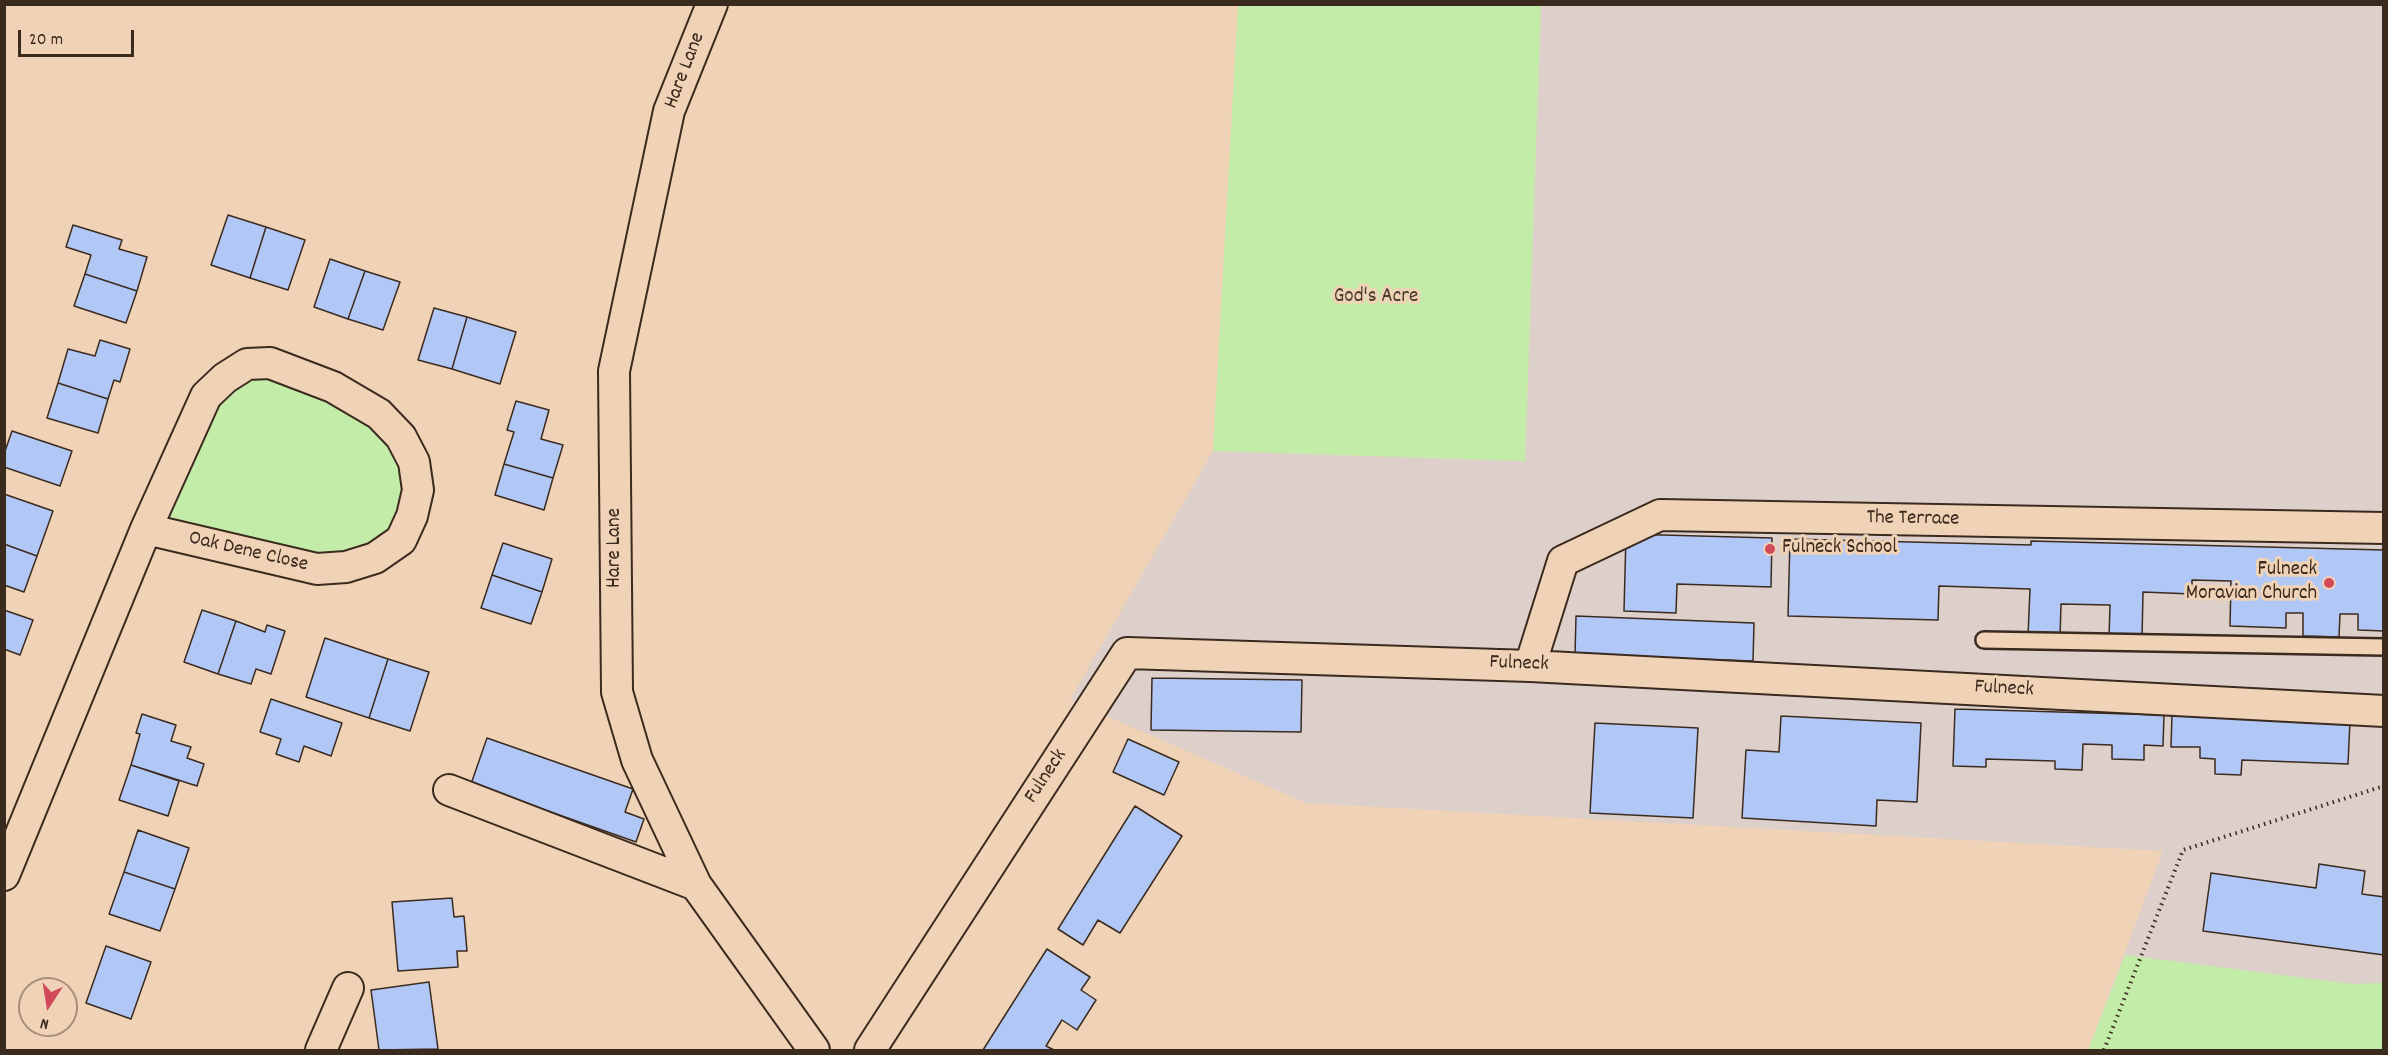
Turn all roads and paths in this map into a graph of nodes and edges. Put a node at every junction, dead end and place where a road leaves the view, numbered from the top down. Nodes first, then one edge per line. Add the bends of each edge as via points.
1 (712, 4) edge
2 (2384, 528) edge
3 (146, 529) junction
4 (1984, 640) dead end
5 (2384, 647) edge
6 (1530, 666) junction
7 (2384, 711) edge
8 (2384, 786) edge
9 (449, 790) dead end
10 (4, 875) edge
11 (696, 885) junction
12 (348, 988) dead end
13 (321, 1050) edge
14 (814, 1050) edge
15 (870, 1050) edge
16 (2104, 1050) edge

1 - 11 street, Hare Lane via 669,111 614,371 617,692 637,760
2 - 6 street, The Terrace via 1660,515 1563,561
3 - 3 street, Oak Dene Close via 206,396 247,364 270,363 333,387 379,414 401,437 414,462 418,490 401,540 375,558 346,567 317,569
3 - 10 street, Oak Dene Close
4 - 5 lane
6 - 7 street, Fulneck
6 - 15 street, Fulneck via 1127,653
8 - 16 path via 2183,850
9 - 11 street
11 - 14 street, Hare Lane
12 - 13 street

